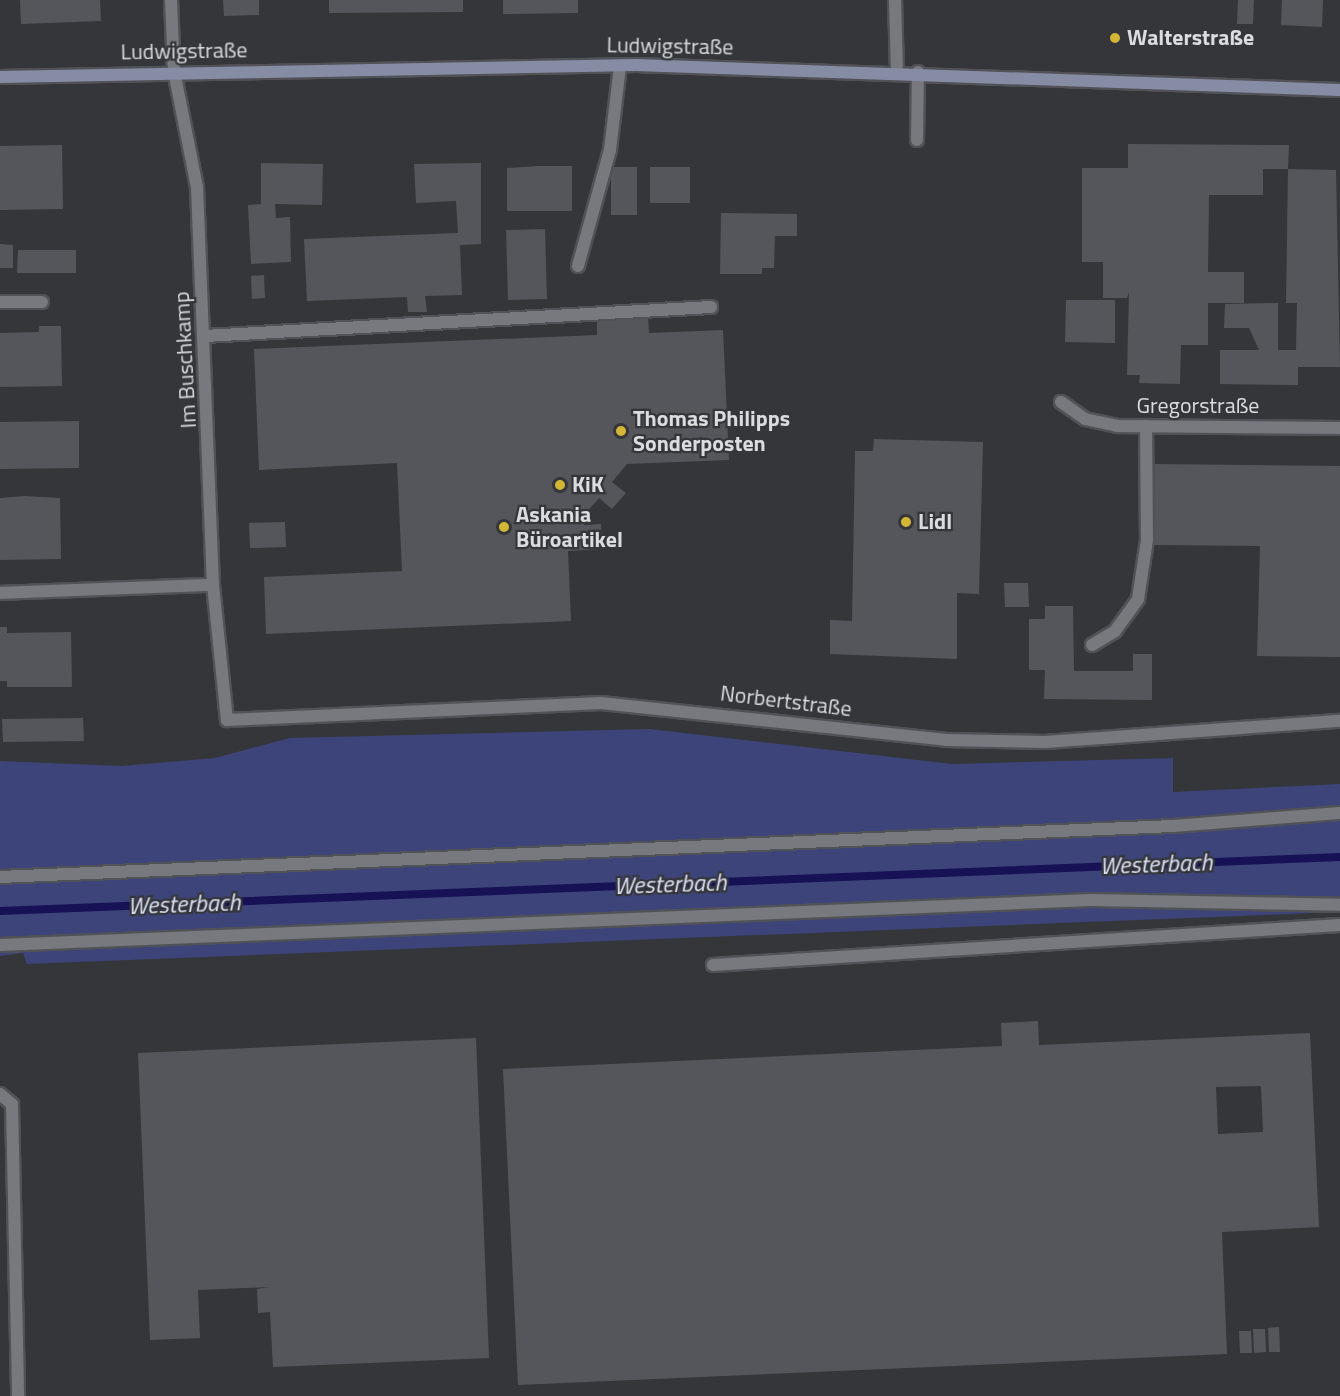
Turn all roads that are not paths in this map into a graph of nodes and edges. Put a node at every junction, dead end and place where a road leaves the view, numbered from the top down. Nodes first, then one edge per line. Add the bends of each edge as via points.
1 (171, 0) edge
2 (895, 0) edge
3 (620, 66) junction
4 (174, 71) junction
5 (897, 71) junction
6 (918, 72) junction
7 (0, 77) edge
8 (1340, 90) edge
9 (917, 140) dead end
10 (578, 266) dead end
11 (0, 302) edge
12 (42, 302) dead end
13 (711, 307) dead end
14 (205, 336) junction
15 (1061, 402) dead end
16 (1146, 426) junction
17 (1340, 428) edge
18 (213, 585) junction
19 (0, 593) edge
20 (1092, 645) dead end
21 (227, 720) joint
22 (1340, 721) edge
23 (1340, 813) edge
24 (0, 877) edge
25 (1340, 905) edge
26 (1340, 925) edge
27 (0, 945) edge
28 (713, 965) dead end
29 (0, 1094) edge
30 (18, 1396) edge

1 - 4 street, Im Buschkamp
2 - 5 street
3 - 4 main road, Ludwigstraße
3 - 5 main road, Ludwigstraße
3 - 10 street via 610,150
4 - 7 main road, Ludwigstraße
4 - 14 street, Im Buschkamp via 196,187
5 - 6 main road, Ludwigstraße
6 - 8 main road, Ludwigstraße
6 - 9 street
11 - 12 street
13 - 14 street
14 - 18 street, Im Buschkamp
15 - 16 street, Gregorstraße via 1085,419
16 - 17 street, Gregorstraße
16 - 20 street via 1147,540 1138,599 1115,631
18 - 19 street
18 - 21 street, Im Buschkamp
21 - 22 street, Norbertstraße via 601,703 946,740 1045,742
23 - 24 street via 1173,826
25 - 27 street via 1090,900
26 - 28 street
29 - 30 street via 12,1104

